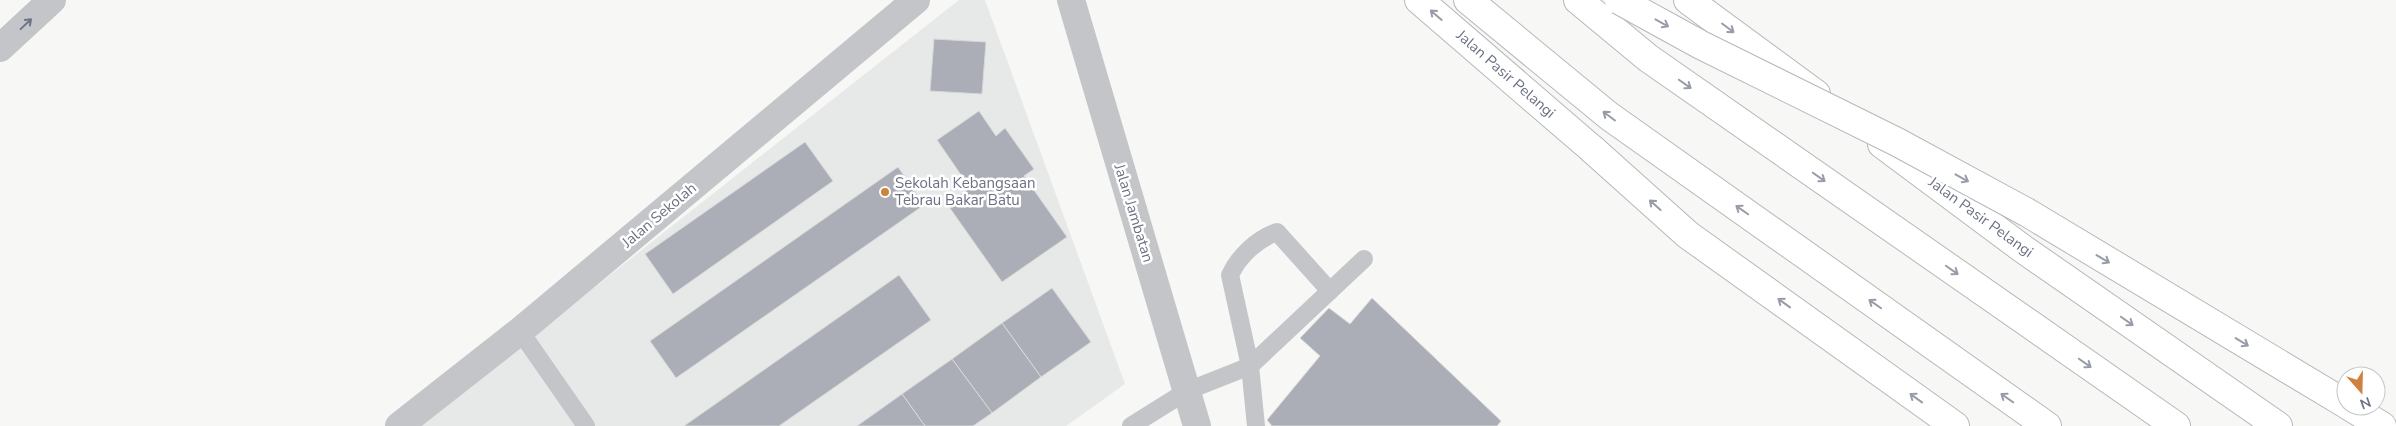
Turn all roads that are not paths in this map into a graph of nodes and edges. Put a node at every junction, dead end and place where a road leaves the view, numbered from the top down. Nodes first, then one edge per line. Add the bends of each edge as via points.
1 (52, 0) edge
2 (916, 0) edge
3 (1072, 0) edge
4 (1419, 0) edge
5 (1468, 0) edge
6 (1578, 0) edge
7 (1619, 0) edge
8 (1688, 0) edge
9 (0, 48) edge
10 (1364, 259) dead end
11 (1330, 291) junction
12 (520, 331) junction
13 (1250, 366) junction
14 (1187, 391) junction
15 (2336, 398) edge
16 (2365, 416) edge
17 (399, 426) edge
18 (586, 426) edge
19 (1130, 426) edge
20 (1197, 426) edge
21 (1256, 426) edge
22 (1955, 426) edge
23 (2047, 426) edge
24 (2176, 426) edge
25 (2278, 426) edge
26 (2382, 426) edge

9 -> 1 street
2 - 12 street, Jalan Sekolah
3 - 14 street, Jalan Jambatan
22 -> 4 main road, Jalan Pasir Pelangi via 1688,235
23 -> 5 main road via 1609,116
6 -> 24 main road via 1648,58
7 -> 15 main road, bridge via 1701,45 1897,142 2028,214
8 -> 25 main road, Jalan Pasir Pelangi via 2023,249
10 - 11 lane
11 - 13 lane
11 - 13 lane via 1277,232 1262,237 1235,265 1230,275
12 - 17 street, Jalan Sekolah
12 - 18 lane
13 - 14 lane
13 - 21 lane
14 - 19 lane
14 - 20 street, Jalan Jambatan
16 - 26 main road

